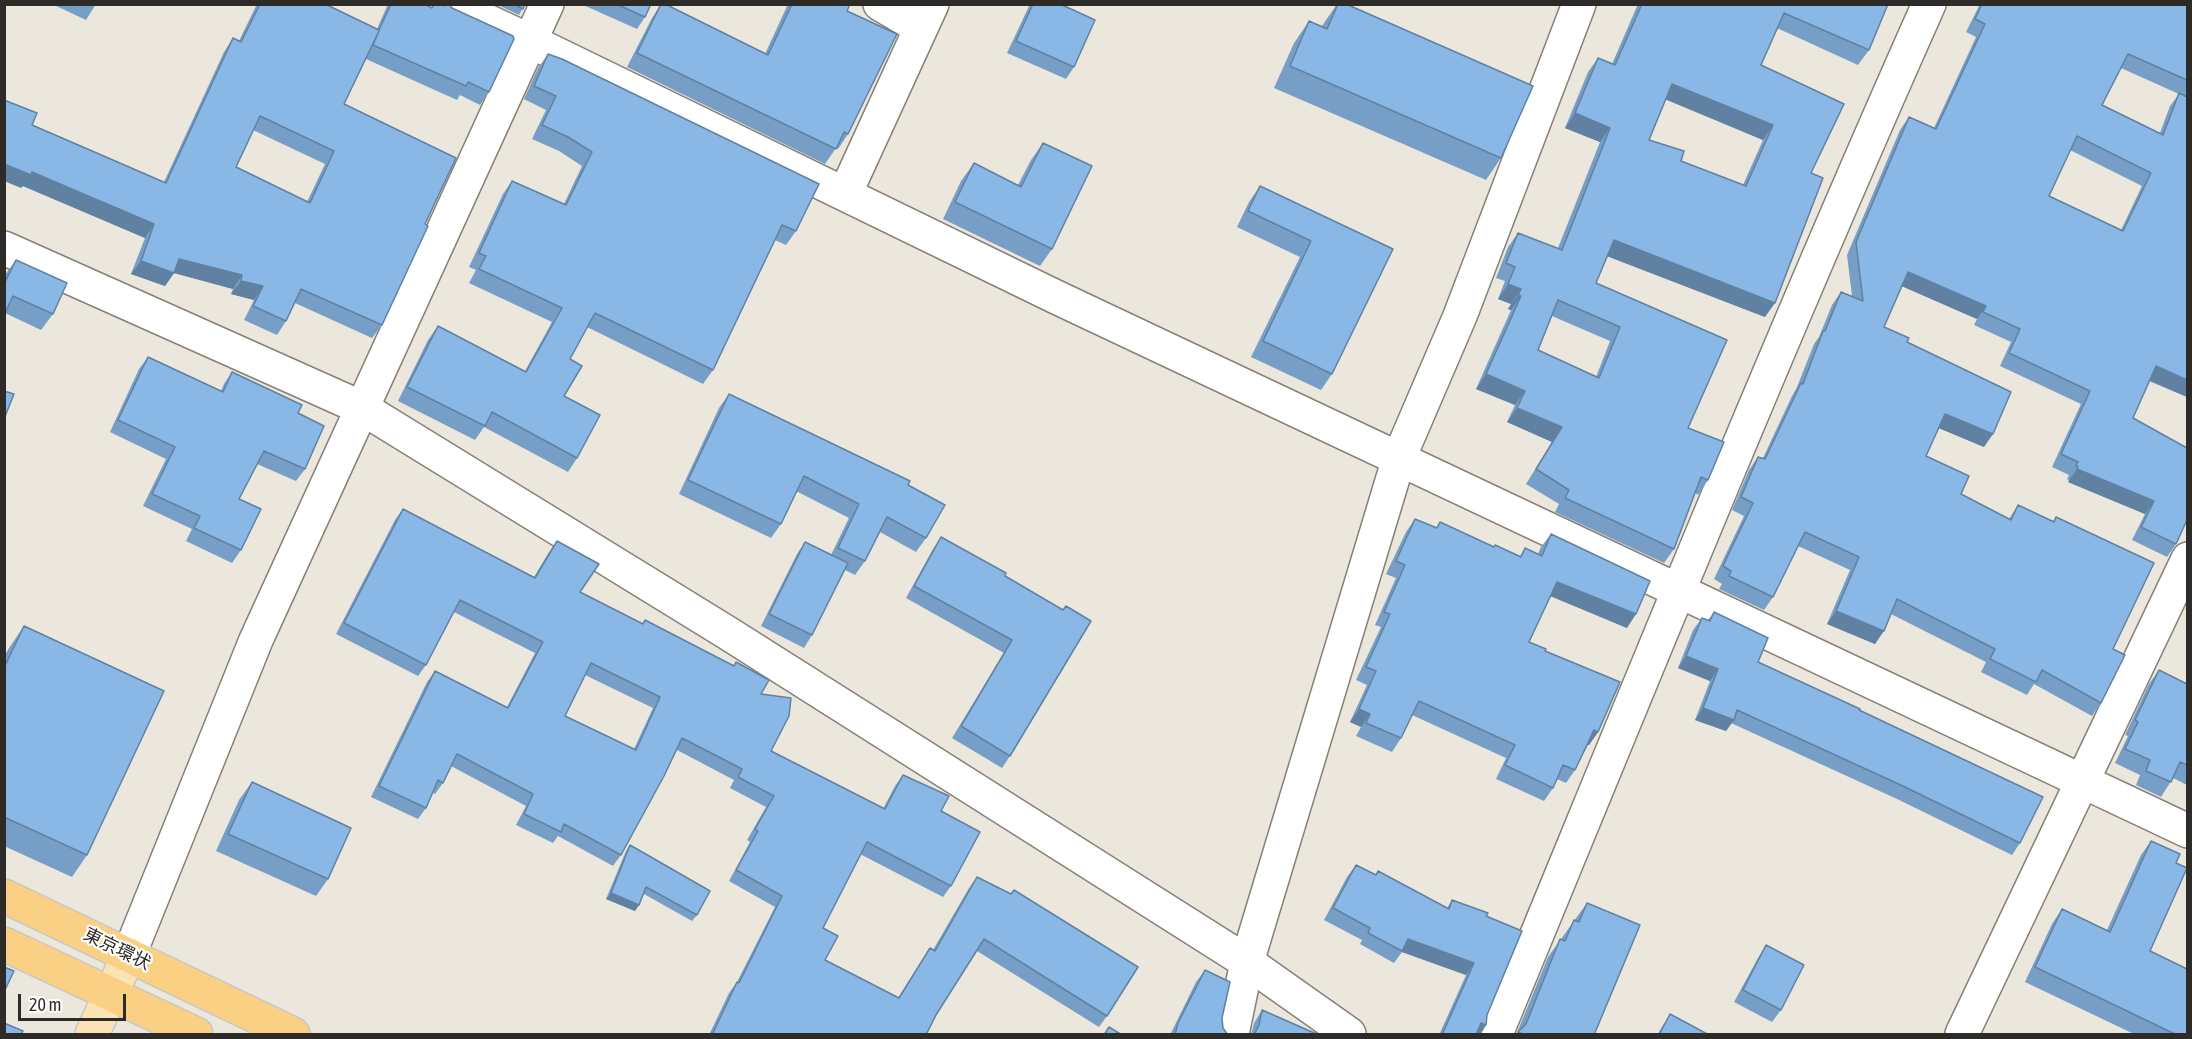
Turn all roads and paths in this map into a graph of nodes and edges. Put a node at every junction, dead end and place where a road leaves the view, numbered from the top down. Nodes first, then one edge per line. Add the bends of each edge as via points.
1 (452, 4) edge
2 (547, 4) edge
3 (880, 4) edge
4 (1578, 4) edge
5 (1929, 4) edge
6 (927, 16) edge
7 (531, 41) junction
8 (1512, 84) edge
9 (1542, 97) junction
10 (845, 194) junction
11 (4, 248) edge
12 (362, 408) junction
13 (1399, 458) junction
14 (2187, 559) edge
15 (1680, 590) junction
16 (2084, 782) junction
17 (2187, 831) edge
18 (4, 896) edge
19 (4, 944) edge
20 (129, 955) junction
21 (1247, 962) junction
22 (110, 994) junction
23 (92, 1035) edge
24 (196, 1035) edge
25 (293, 1035) edge
26 (1232, 1035) edge
27 (1349, 1035) edge
28 (1496, 1035) edge
29 (1962, 1035) edge

1 - 7 street
2 - 7 street
3 - 6 street
4 - 9 street
5 - 15 street
6 - 10 street
7 - 10 street
7 - 12 street
8 - 9 street
9 - 13 street via 1460,316
10 - 13 street
11 - 12 street
12 - 20 street via 256,640
12 - 21 street via 726,632
13 - 15 street
13 - 21 street
14 - 16 street
15 - 16 street
15 - 28 street
16 - 17 street
16 - 29 street
18 - 20 highway, 東京環状
19 - 22 highway
20 - 22 main road
20 - 25 highway, 東京環状
21 - 26 street
21 - 27 street
22 - 23 main road
22 - 24 highway

